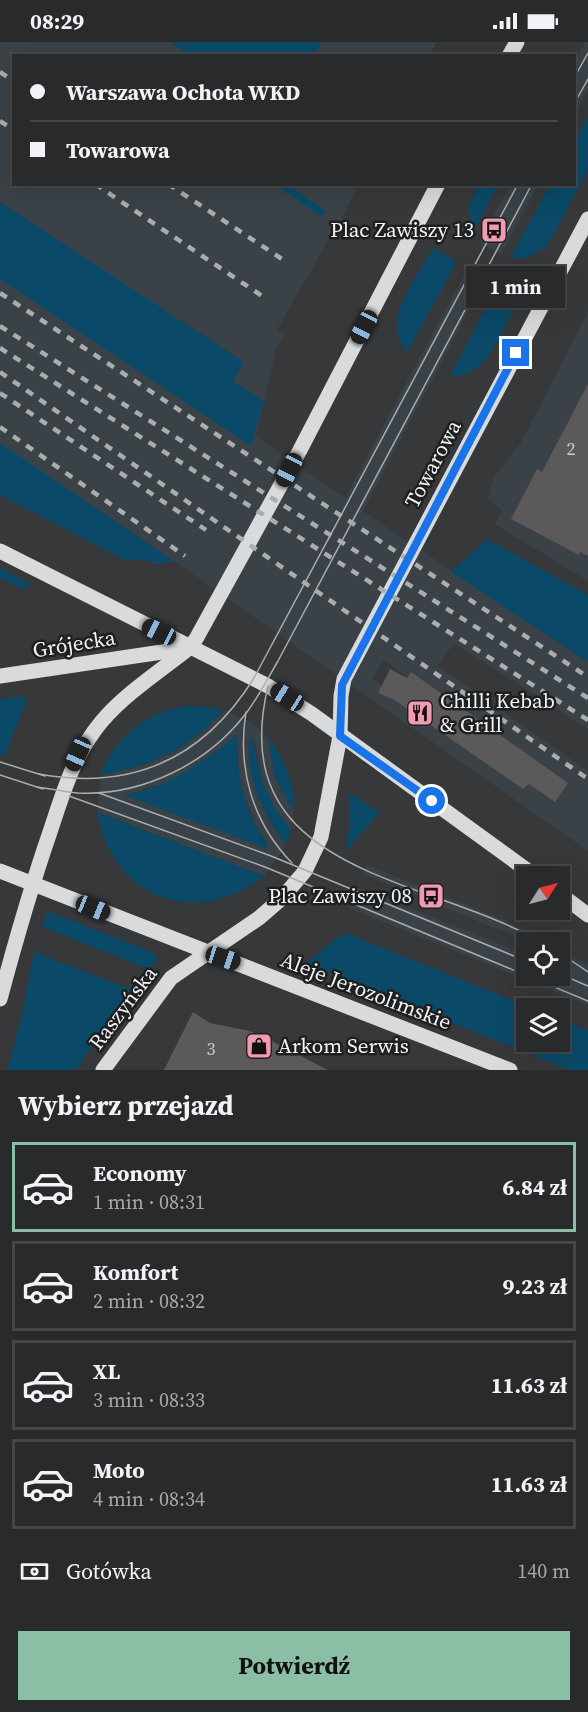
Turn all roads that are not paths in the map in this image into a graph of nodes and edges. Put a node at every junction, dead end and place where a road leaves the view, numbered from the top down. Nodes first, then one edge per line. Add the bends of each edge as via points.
1 (437, 186) edge
2 (588, 219) edge
3 (0, 551) edge
4 (189, 648) junction
5 (0, 676) edge
6 (340, 736) junction
7 (521, 866) edge
8 (0, 871) edge
9 (32, 884) junction
10 (570, 902) edge
11 (588, 915) edge
12 (207, 952) junction
13 (0, 999) edge
14 (103, 1070) edge
15 (510, 1070) edge

1 - 4 main road via 300,450 220,599
2 - 6 main road, Towarowa via 345,678
3 - 4 main road
4 - 5 main road, Grójecka
4 - 6 main road via 268,686
4 - 9 main road via 125,698 78,754
6 - 7 main road
6 - 12 main road, Raszyńska via 321,837 305,871 259,918
8 - 9 main road
9 - 12 main road, Aleje Jerozolimskie
9 - 13 main road
10 - 11 main road
12 - 14 main road, Raszyńska via 161,988
12 - 15 main road, Aleje Jerozolimskie

